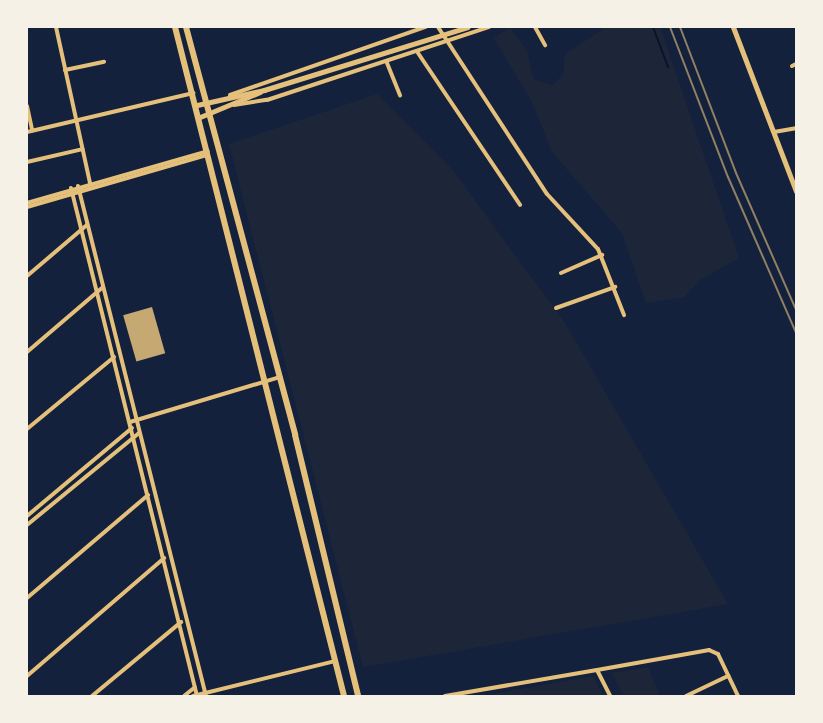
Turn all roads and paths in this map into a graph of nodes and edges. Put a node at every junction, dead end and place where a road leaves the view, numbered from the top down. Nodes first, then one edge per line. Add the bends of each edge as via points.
1 (56, 27) edge
2 (175, 27) edge
3 (186, 27) edge
4 (425, 27) edge
5 (438, 27) edge
6 (467, 27) edge
7 (489, 27) edge
8 (535, 27) edge
9 (733, 27) edge
10 (447, 44) junction
11 (545, 45) dead end
12 (418, 53) junction
13 (104, 62) dead end
14 (387, 63) junction
15 (65, 70) junction
16 (264, 90) junction
17 (194, 93) junction
18 (400, 95) dead end
19 (230, 96) junction
20 (208, 102) junction
21 (197, 105) junction
22 (234, 105) junction
23 (27, 106) edge
24 (211, 114) junction
25 (200, 117) junction
26 (76, 122) junction
27 (796, 128) edge
28 (30, 131) edge
29 (773, 132) junction
30 (82, 149) junction
31 (208, 153) junction
32 (27, 162) edge
33 (90, 185) junction
34 (78, 188) junction
35 (71, 190) junction
36 (796, 191) edge
37 (27, 205) edge
38 (520, 205) dead end
39 (87, 225) junction
40 (81, 231) junction
41 (602, 255) junction
42 (561, 273) dead end
43 (27, 276) edge
44 (103, 287) junction
45 (615, 287) junction
46 (96, 293) junction
47 (556, 308) dead end
48 (624, 315) dead end
49 (27, 352) edge
50 (118, 353) junction
51 (113, 358) junction
52 (280, 377) junction
53 (266, 383) junction
54 (130, 422) junction
55 (137, 422) junction
56 (27, 429) edge
57 (132, 429) junction
58 (139, 433) junction
59 (134, 438) junction
60 (148, 495) junction
61 (27, 516) edge
62 (27, 525) edge
63 (164, 558) junction
64 (27, 598) edge
65 (181, 622) junction
66 (336, 661) junction
67 (597, 670) junction
68 (27, 676) edge
69 (728, 676) junction
70 (195, 687) junction
71 (195, 695) edge
72 (206, 695) edge
73 (92, 696) edge
74 (184, 696) edge
75 (344, 696) edge
76 (358, 696) edge
77 (446, 696) edge
78 (610, 696) edge
79 (686, 696) edge
80 (738, 696) edge

1 - 15 street
2 - 17 main road
3 - 20 main road
4 - 19 street
5 - 10 street
6 - 16 street
7 - 10 street
8 - 11 street
9 - 29 street
10 - 12 street
10 - 41 street via 547,194
12 - 14 street
12 - 38 street
13 - 15 street
14 - 18 street
14 - 22 street via 267,100
15 - 26 street
16 - 19 street
16 - 22 street
17 - 21 main road
17 - 26 street
19 - 20 street
20 - 21 street
20 - 24 main road
21 - 25 main road
22 - 24 street
23 - 28 street
24 - 25 street
24 - 52 main road
25 - 31 main road
26 - 28 street
26 - 30 street
27 - 29 street
29 - 36 street
30 - 32 street
30 - 33 street
31 - 33 street
31 - 53 main road
33 - 34 street
34 - 35 street
34 - 39 street
35 - 37 street
35 - 40 street
39 - 40 street
39 - 44 street
40 - 43 street
40 - 46 street
41 - 42 street
41 - 45 street
44 - 46 street
44 - 50 street
45 - 47 street
45 - 48 street
46 - 49 street
46 - 51 street
50 - 51 street
50 - 55 street
51 - 54 street
51 - 56 street
52 - 53 street
52 - 76 main road
53 - 55 street
53 - 66 main road
54 - 55 street
54 - 57 street
55 - 57 street
55 - 58 street
57 - 59 street
57 - 61 street
58 - 59 street
58 - 72 street
59 - 60 street
59 - 62 street
60 - 63 street
60 - 64 street
63 - 65 street
63 - 68 street
65 - 70 street
65 - 73 street
66 - 72 street
66 - 75 main road
67 - 69 street via 709,650 718,654
67 - 77 street
67 - 78 street
69 - 79 street
69 - 80 street
70 - 71 street
70 - 74 street
71 - 72 street

